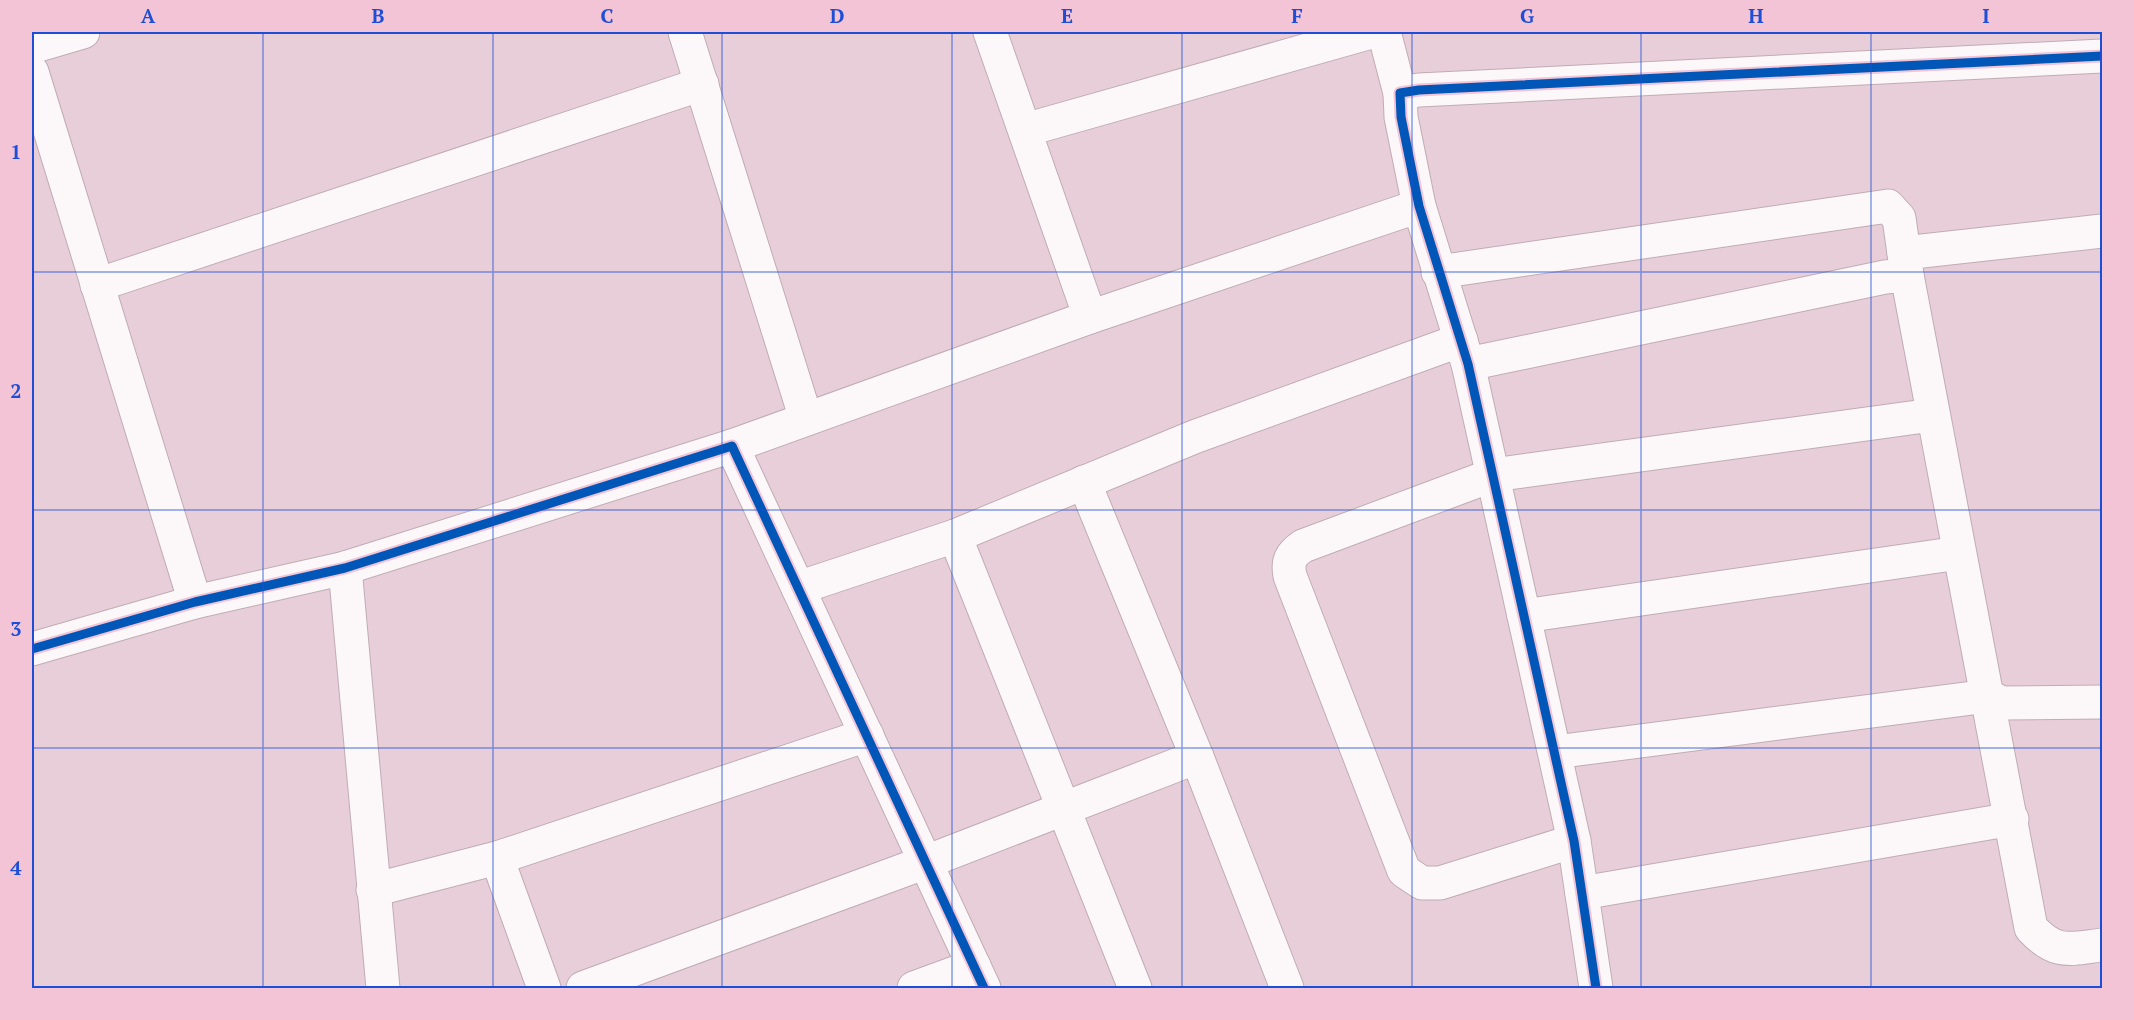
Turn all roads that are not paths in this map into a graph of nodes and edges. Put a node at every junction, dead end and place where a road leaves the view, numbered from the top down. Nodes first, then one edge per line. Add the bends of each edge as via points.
1 (83, 32) edge
2 (685, 32) edge
3 (990, 32) edge
4 (1371, 32) edge
5 (1384, 32) edge
6 (32, 47) edge
7 (2103, 56) edge
8 (32, 72) edge
9 (702, 84) junction
10 (1400, 93) junction
11 (1025, 130) junction
12 (1419, 206) junction
13 (2103, 231) edge
14 (1906, 264) junction
15 (1438, 272) junction
16 (97, 285) junction
17 (1090, 317) junction
18 (1464, 352) junction
19 (1932, 415) junction
20 (806, 419) junction
21 (732, 446) junction
22 (1493, 476) junction
23 (1084, 482) junction
24 (955, 536) junction
25 (1959, 553) junction
26 (345, 568) junction
27 (798, 588) junction
28 (195, 602) junction
29 (1524, 616) junction
30 (32, 649) edge
31 (1988, 696) junction
32 (2103, 702) edge
33 (867, 735) junction
34 (1555, 752) junction
35 (1197, 757) junction
36 (1064, 809) junction
37 (2012, 819) junction
38 (1574, 841) junction
39 (497, 858) junction
40 (926, 862) junction
41 (373, 890) junction
42 (1582, 893) junction
43 (2103, 945) edge
44 (979, 977) edge
45 (383, 988) edge
46 (544, 988) edge
47 (583, 988) edge
48 (914, 988) edge
49 (1135, 988) edge
50 (1287, 988) edge
51 (1596, 988) edge

1 - 6 street
2 - 9 street
3 - 11 street
4 - 11 street
5 - 10 street
7 - 10 street
8 - 16 street
9 - 16 street
9 - 20 street
10 - 12 street
11 - 17 street
12 - 15 street
12 - 17 street
13 - 14 street
14 - 15 street via 1899,218 1888,206
14 - 18 street via 1885,277
14 - 19 street
15 - 18 street
16 - 28 street
17 - 20 street
18 - 22 street
18 - 23 street via 1194,437
19 - 22 street
19 - 25 street
20 - 21 street
21 - 26 street
21 - 27 street
22 - 29 street
22 - 38 street via 1303,546 1289,560 1290,576 1404,871 1410,877 1427,884 1440,883
23 - 24 street
23 - 35 street
24 - 27 street
24 - 36 street
25 - 29 street
25 - 31 street
26 - 28 street
26 - 41 street
27 - 33 street
28 - 30 street
29 - 34 street
31 - 32 street via 2002,703
31 - 34 street
31 - 37 street
33 - 39 street
33 - 40 street
34 - 38 street
35 - 36 street
35 - 50 street
36 - 40 street
36 - 49 street
37 - 42 street
37 - 43 street via 2031,928 2046,944 2067,949
38 - 42 street
39 - 41 street
39 - 46 street
40 - 44 street
40 - 47 street
41 - 45 street
42 - 51 street
44 - 48 street

